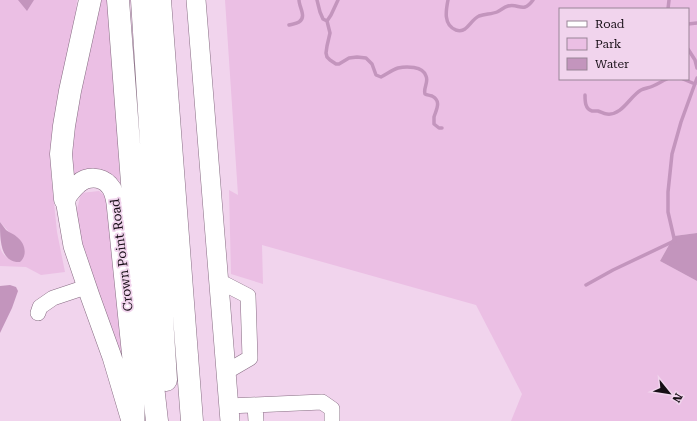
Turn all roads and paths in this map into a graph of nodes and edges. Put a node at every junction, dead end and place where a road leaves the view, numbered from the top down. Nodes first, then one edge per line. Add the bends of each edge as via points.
1 (90, 0) edge
2 (118, 0) edge
3 (142, 0) edge
4 (160, 0) edge
5 (196, 0) edge
6 (66, 199) junction
7 (219, 281) junction
8 (86, 287) junction
9 (38, 313) dead end
10 (226, 372) junction
11 (255, 405) junction
12 (230, 414) edge
13 (132, 421) edge
14 (135, 421) edge
15 (156, 421) edge
16 (169, 421) edge
17 (192, 421) edge
18 (256, 421) edge
19 (332, 421) edge

1 - 6 highway via 64,126 61,154
2 - 15 highway via 136,235
3 - 16 highway
4 - 17 highway
5 - 7 main road
6 - 8 main road via 73,246
6 - 14 main road, Crown Point Road via 78,184 89,178 103,180 114,193 135,388
7 - 10 main road
7 - 10 lane via 248,296 250,358
8 - 9 lane via 53,298 40,307
8 - 13 main road
10 - 12 main road
11 - 12 lane
11 - 18 lane
11 - 19 lane via 322,402 332,409

